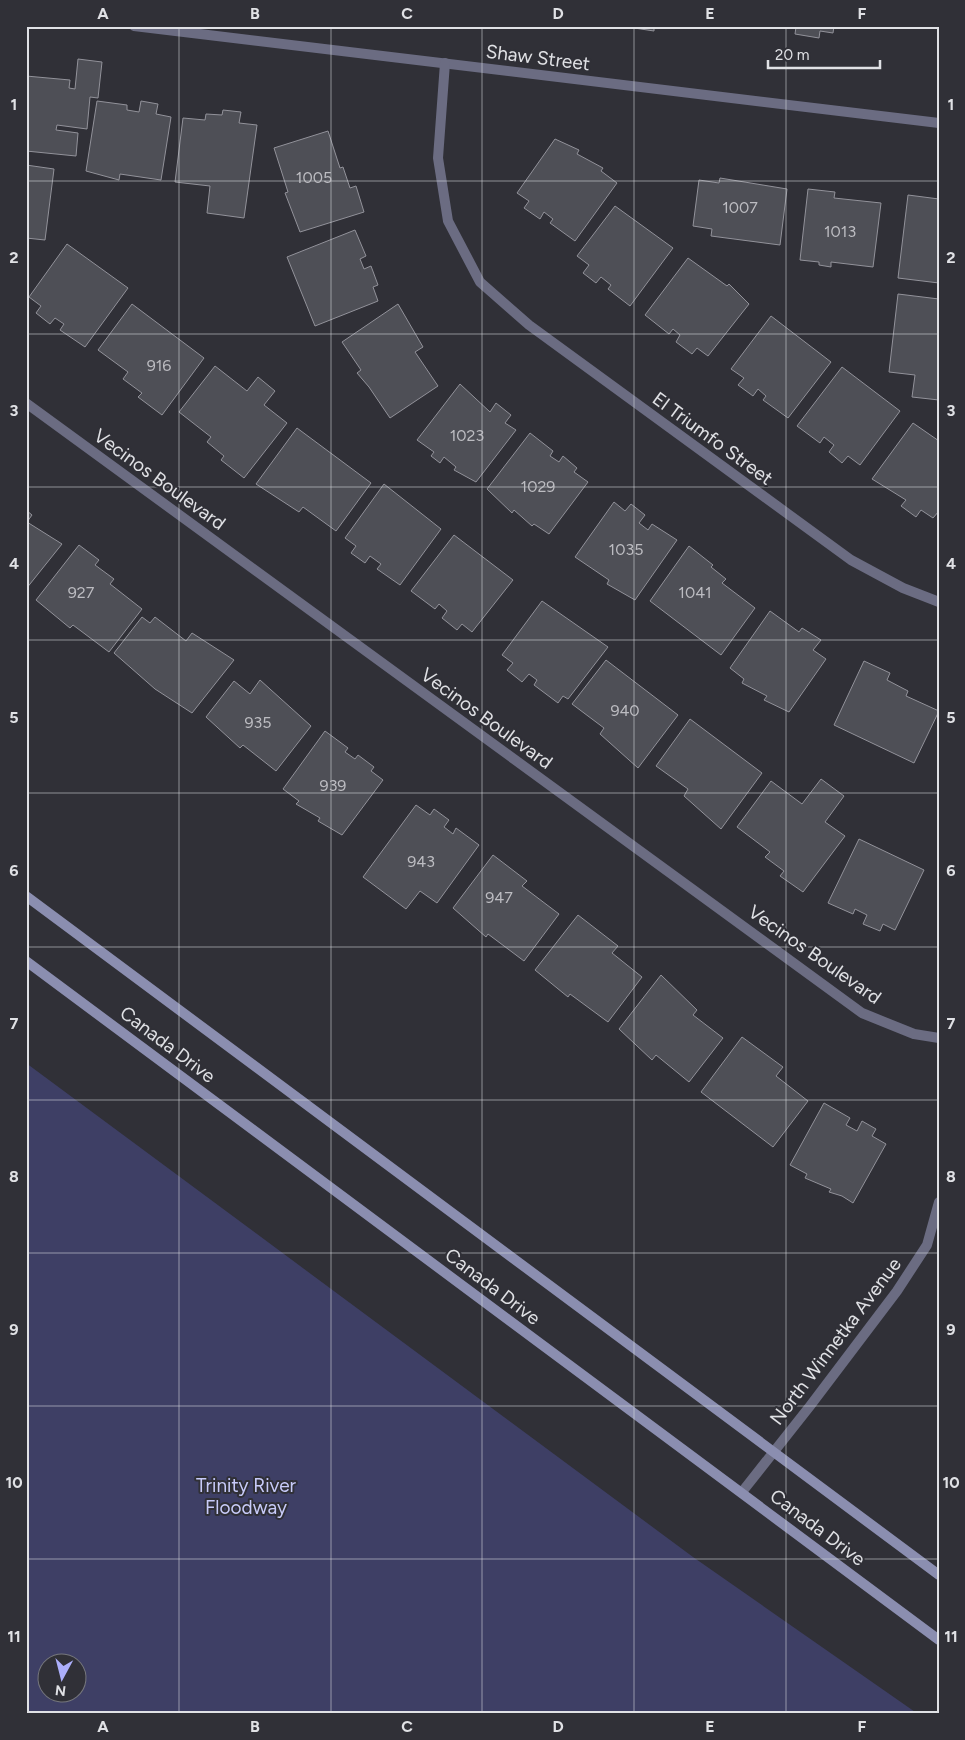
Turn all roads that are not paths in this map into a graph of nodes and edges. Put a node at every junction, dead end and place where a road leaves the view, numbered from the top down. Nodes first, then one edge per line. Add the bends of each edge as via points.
1 (134, 26) edge
2 (445, 63) junction
3 (939, 124) edge
4 (26, 403) edge
5 (939, 602) edge
6 (26, 896) edge
7 (26, 961) edge
8 (939, 1038) edge
9 (939, 1202) edge
10 (774, 1452) junction
11 (742, 1492) junction
12 (939, 1575) edge
13 (939, 1640) edge

1 - 2 street, Shaw Street
2 - 3 street, Shaw Street
2 - 5 street, El Triumfo Street via 438,158 448,221 480,282 529,325 851,560 903,588
4 - 8 street, Vecinos Boulevard via 862,1012 914,1034
6 - 10 street, Canada Drive
7 - 11 street, Canada Drive
9 - 10 street, North Winnetka Avenue via 927,1244 897,1291
10 - 11 street, North Winnetka Avenue
10 - 12 street, Canada Drive
11 - 13 street, Canada Drive

